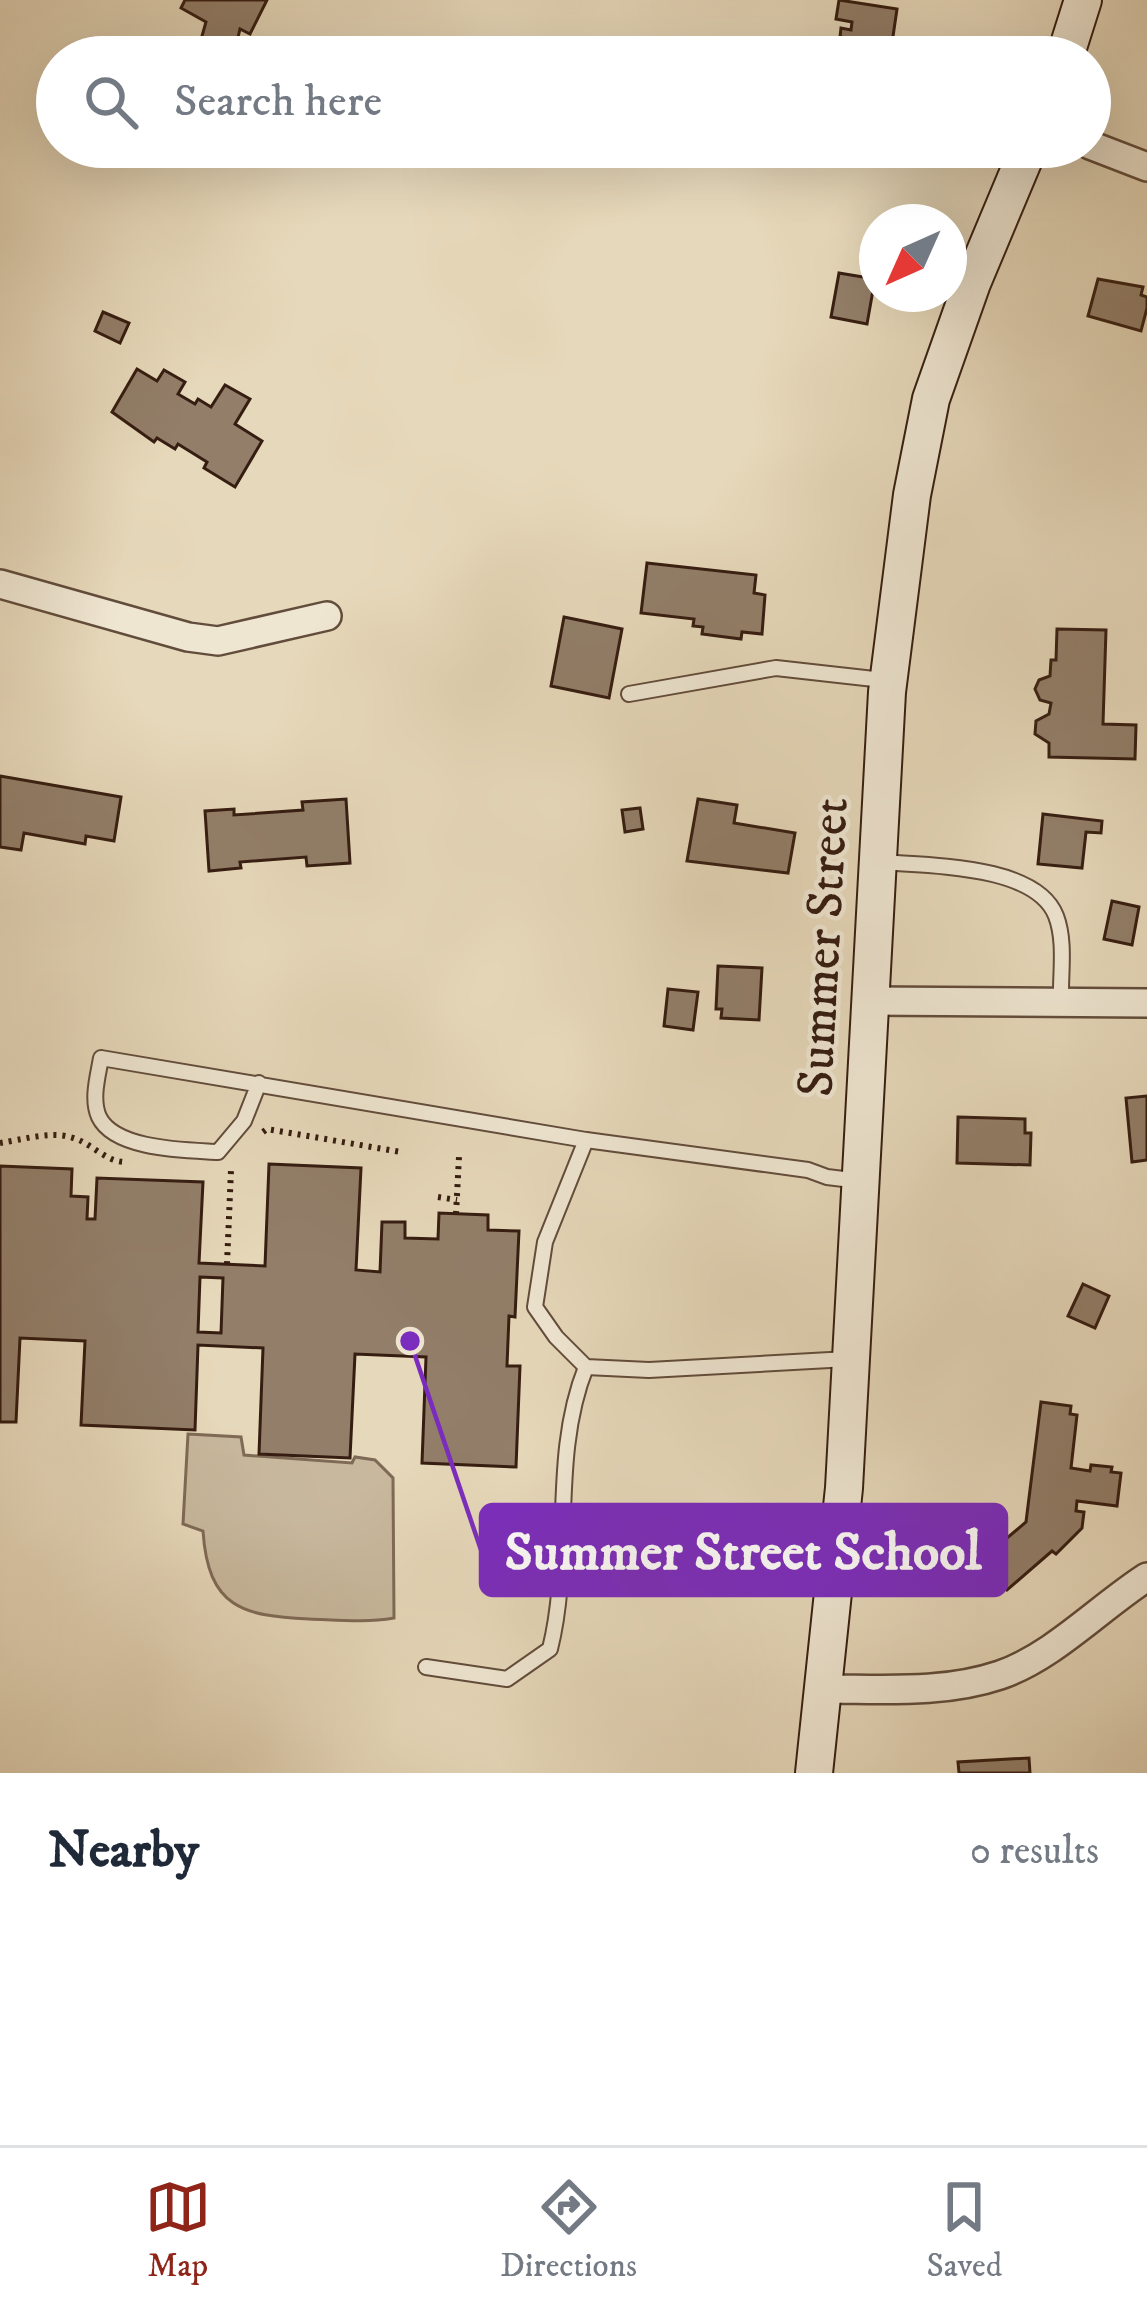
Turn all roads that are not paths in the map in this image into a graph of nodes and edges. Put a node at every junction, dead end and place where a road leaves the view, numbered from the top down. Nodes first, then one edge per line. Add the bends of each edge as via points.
1 (1083, 0) edge
2 (1072, 36) edge
3 (1111, 153) edge
4 (1147, 167) edge
5 (1020, 168) edge
6 (0, 584) edge
7 (327, 616) dead end
8 (888, 681) junction
9 (629, 694) dead end
10 (876, 862) junction
11 (868, 1001) junction
12 (1060, 1003) junction
13 (1147, 1004) edge
14 (259, 1083) junction
15 (586, 1140) junction
16 (860, 1181) junction
17 (852, 1358) junction
18 (586, 1367) junction
19 (1147, 1577) edge
20 (427, 1667) dead end
21 (824, 1689) junction
22 (814, 1773) edge

1 - 2 main road
3 - 4 street
5 - 8 main road, Summer Street via 932,399
6 - 7 street via 218,641
8 - 9 lane via 776,668
8 - 10 main road, Summer Street
10 - 11 main road, Summer Street
10 - 12 lane via 968,868 1025,884 1055,913
11 - 12 street
11 - 16 main road, Summer Street
12 - 13 street
14 - 14 lane via 101,1058 95,1094 100,1118 118,1136 218,1152 244,1120
14 - 15 lane
15 - 16 lane
15 - 18 lane via 545,1241 535,1307
16 - 17 main road, Summer Street
17 - 18 lane
17 - 21 main road, Summer Street
18 - 20 lane via 566,1445 559,1611 550,1649 507,1679
19 - 21 street via 1004,1674 940,1688
21 - 22 main road, Summer Street

